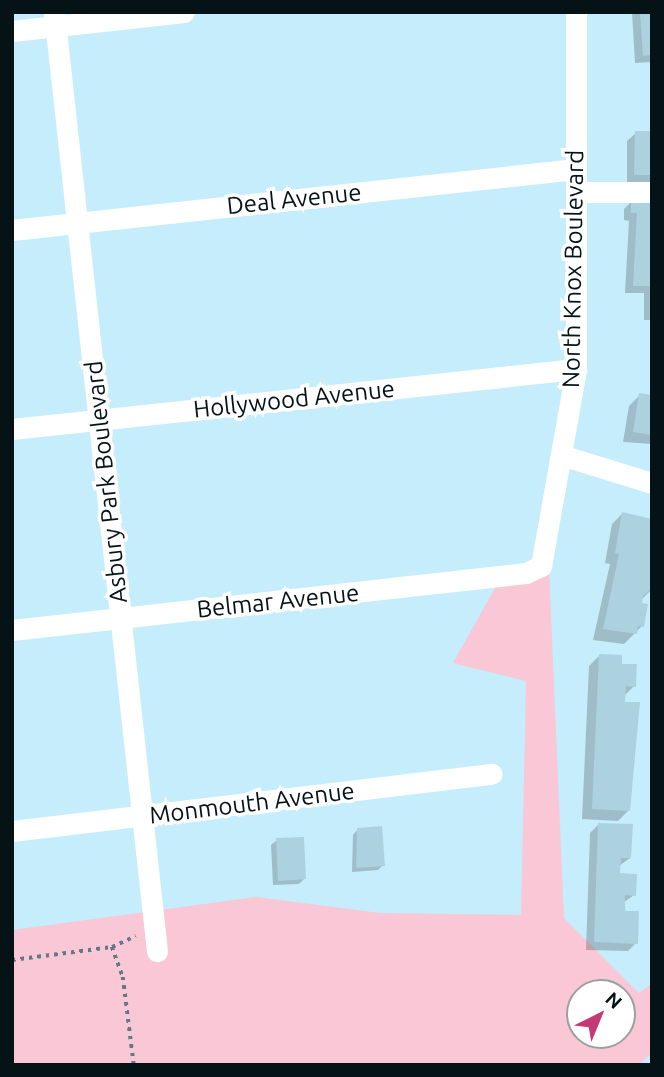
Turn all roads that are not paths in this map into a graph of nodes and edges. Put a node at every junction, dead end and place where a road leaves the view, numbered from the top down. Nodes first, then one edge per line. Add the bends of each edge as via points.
1 (184, 12) edge
2 (576, 12) edge
3 (55, 19) edge
4 (12, 31) edge
5 (576, 169) junction
6 (576, 192) junction
7 (652, 192) edge
8 (77, 223) junction
9 (12, 230) edge
10 (576, 369) junction
11 (99, 420) junction
12 (12, 429) edge
13 (561, 454) junction
14 (652, 483) edge
15 (541, 566) joint
16 (121, 618) junction
17 (12, 630) edge
18 (492, 774) dead end
19 (142, 816) junction
20 (12, 831) edge
21 (157, 951) dead end

1 - 3 street
2 - 5 street, North Knox Boulevard
3 - 4 street
3 - 8 street, Asbury Park Boulevard
5 - 6 street, North Knox Boulevard
5 - 8 street, Deal Avenue
6 - 7 street
6 - 10 street, North Knox Boulevard
8 - 9 street, Deal Avenue
8 - 11 street, Asbury Park Boulevard
10 - 11 street, Hollywood Avenue
10 - 13 street, North Knox Boulevard
11 - 12 street, Hollywood Avenue
11 - 16 street, Asbury Park Boulevard
13 - 14 street
13 - 15 street, North Knox Boulevard
15 - 16 street, Belmar Avenue via 526,573
16 - 17 street, Belmar Avenue
16 - 19 street, Asbury Park Boulevard
18 - 19 street, Monmouth Avenue
19 - 20 street, Monmouth Avenue
19 - 21 street, Asbury Park Boulevard

